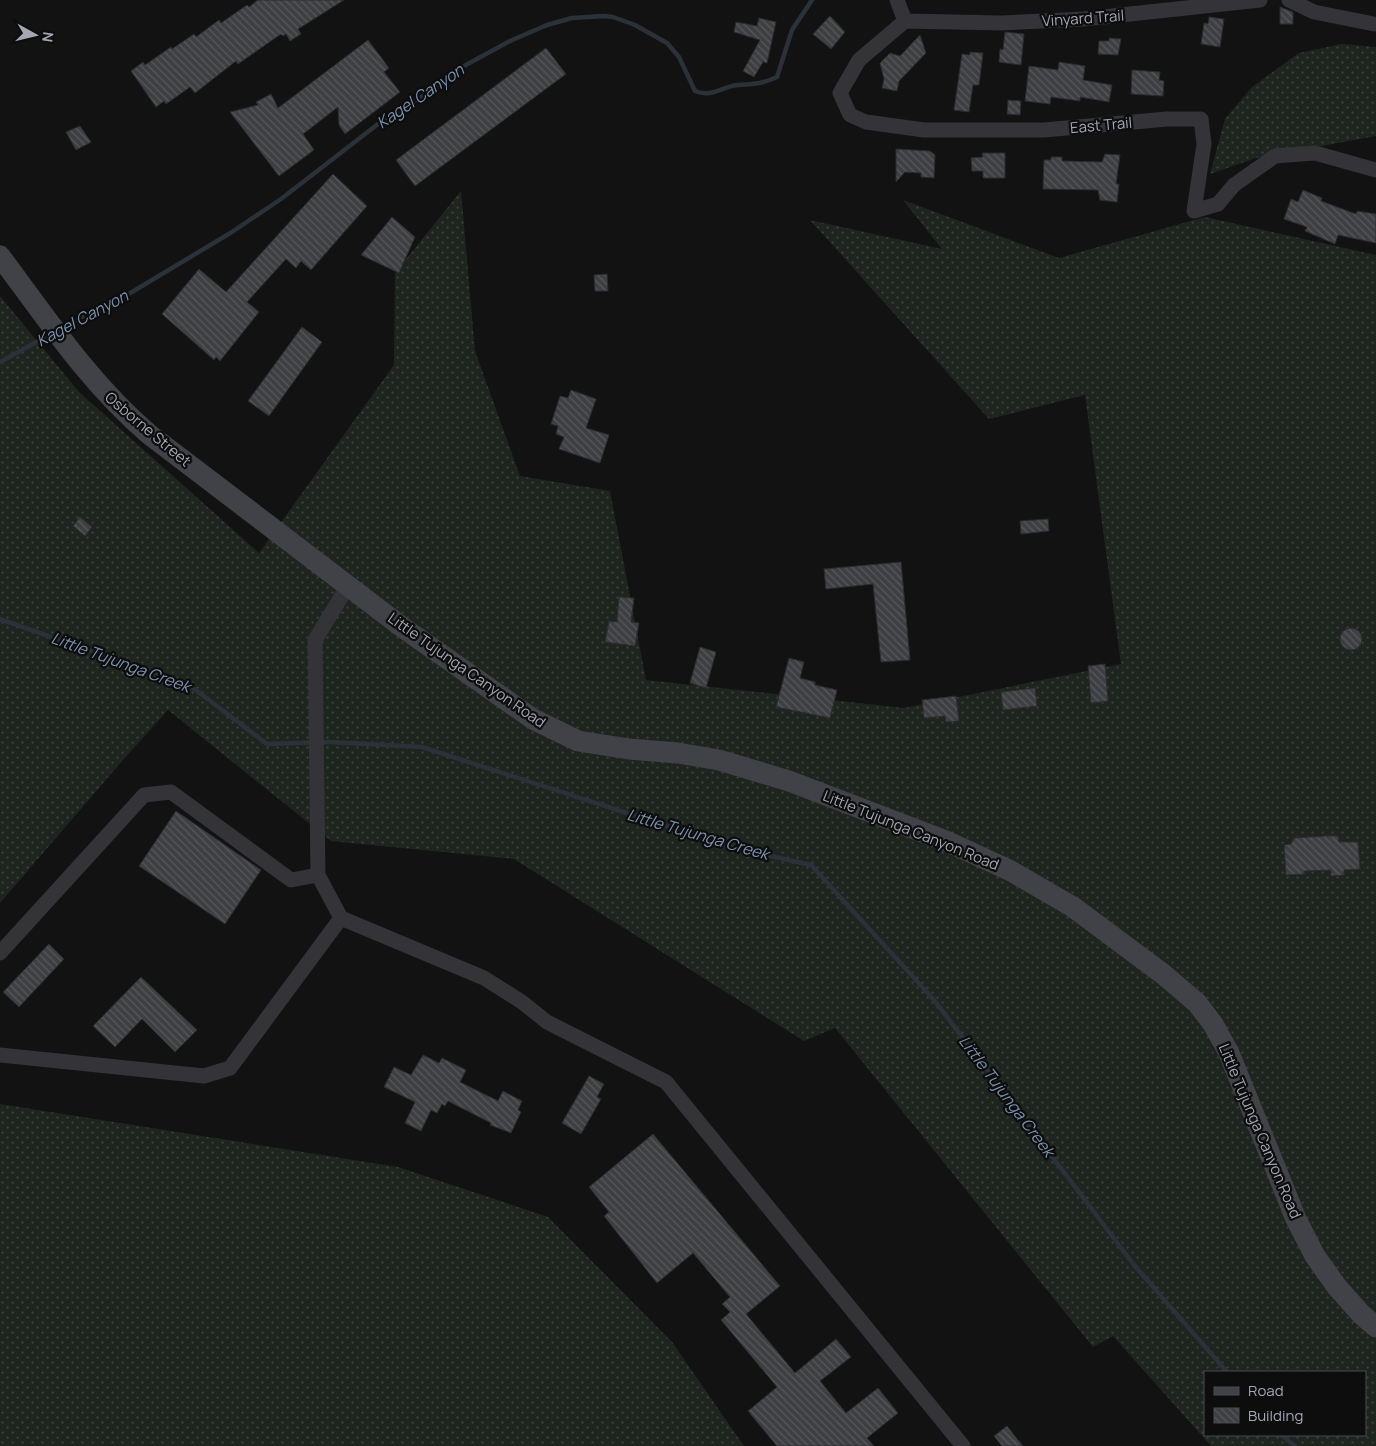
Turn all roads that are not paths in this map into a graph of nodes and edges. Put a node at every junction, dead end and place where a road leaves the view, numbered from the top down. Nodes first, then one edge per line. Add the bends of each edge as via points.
1 (897, 0) edge
2 (1260, 0) edge
3 (1289, 0) edge
4 (905, 21) junction
5 (1374, 24) dead end
6 (1376, 170) edge
7 (0, 256) edge
8 (280, 534) joint
9 (349, 584) junction
10 (318, 875) junction
11 (341, 918) junction
12 (0, 953) edge
13 (0, 1055) edge
14 (1376, 1328) edge
15 (963, 1446) edge

1 - 4 street
2 - 4 street, Vinyard Trail via 1084,19 1001,23
3 - 5 street via 1314,12
4 - 6 street, East Trail via 858,60 840,93 850,115 866,122 924,130 1044,130 1202,119 1204,144 1194,211 1218,204 1234,185 1276,156 1315,153
7 - 8 main road, Osborne Street via 95,383 121,411
8 - 9 main road, Little Tujunga Canyon Road
9 - 10 street via 315,640
9 - 14 main road, Little Tujunga Canyon Road via 402,627 533,719 578,741 719,760 789,780 946,841 1011,871 1073,908 1197,1003 1229,1053 1292,1211 1315,1256 1337,1287
10 - 11 street
10 - 12 street via 291,880 171,792 144,795
11 - 13 street via 230,1068 204,1076
11 - 15 street via 484,978 547,1022 666,1082

